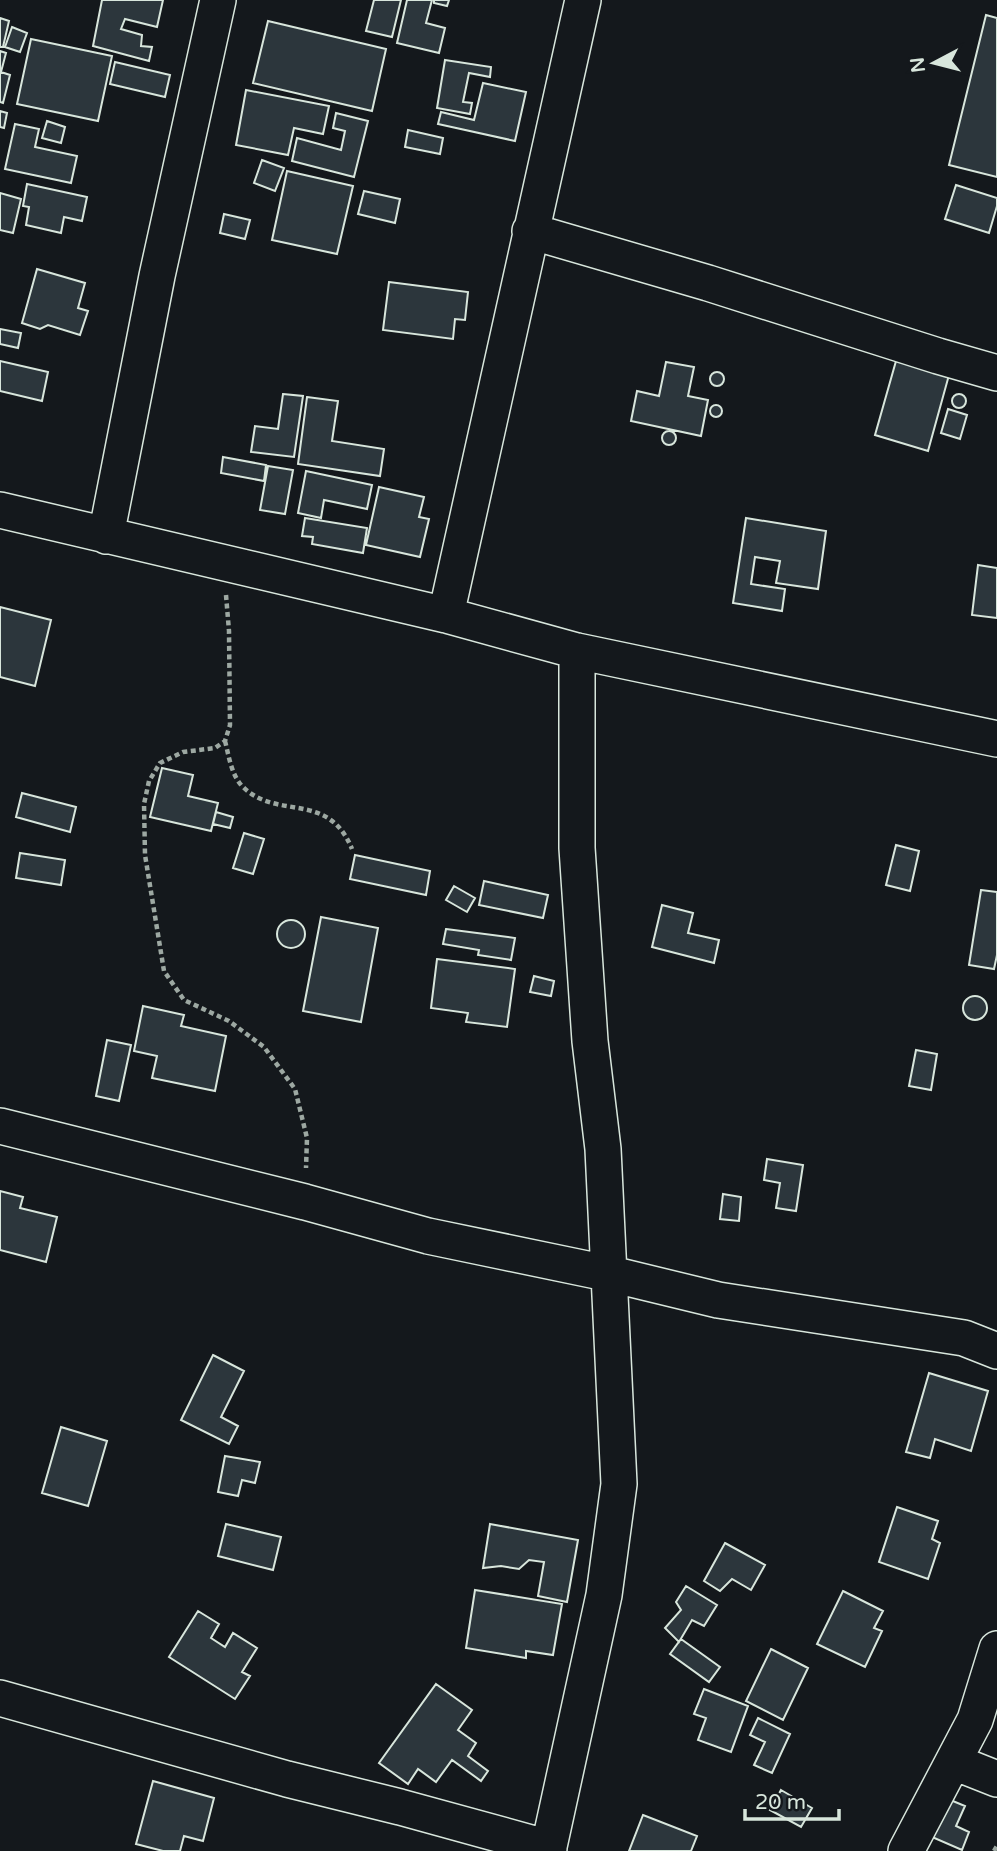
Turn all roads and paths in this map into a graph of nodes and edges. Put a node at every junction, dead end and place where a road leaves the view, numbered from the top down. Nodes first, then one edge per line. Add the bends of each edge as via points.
1 (218, 0) edge
2 (583, 0) edge
3 (530, 231) junction
4 (997, 373) edge
5 (0, 510) edge
6 (106, 536) junction
7 (224, 563) junction
8 (446, 615) junction
9 (577, 651) junction
10 (997, 739) edge
11 (225, 741) junction
12 (352, 849) dead end
13 (0, 1126) edge
14 (305, 1202) junction
15 (611, 1274) junction
16 (997, 1351) edge
17 (997, 1649) edge
18 (0, 1698) edge
19 (954, 1762) junction
20 (997, 1779) edge
21 (997, 1846) edge
22 (548, 1850) edge
23 (906, 1851) edge
24 (994, 1851) edge

1 - 6 street via 156,276
2 - 3 street
3 - 4 street
3 - 8 street
5 - 6 street
6 - 7 street
7 - 8 street
7 - 11 path via 230,688
8 - 9 street
9 - 10 street
9 - 15 street via 577,848
11 - 12 path via 232,771 243,787 273,803 331,819 340,825
11 - 14 path via 215,748 183,751 160,763 149,781 144,804 145,855 164,971 184,1000 229,1021 264,1047 295,1089 307,1138
13 - 14 street
14 - 15 street via 428,1236
15 - 16 street via 718,1300 964,1338
15 - 22 street via 619,1484 604,1595
17 - 19 street via 975,1720
18 - 22 street
19 - 20 street
19 - 23 street
21 - 24 path

